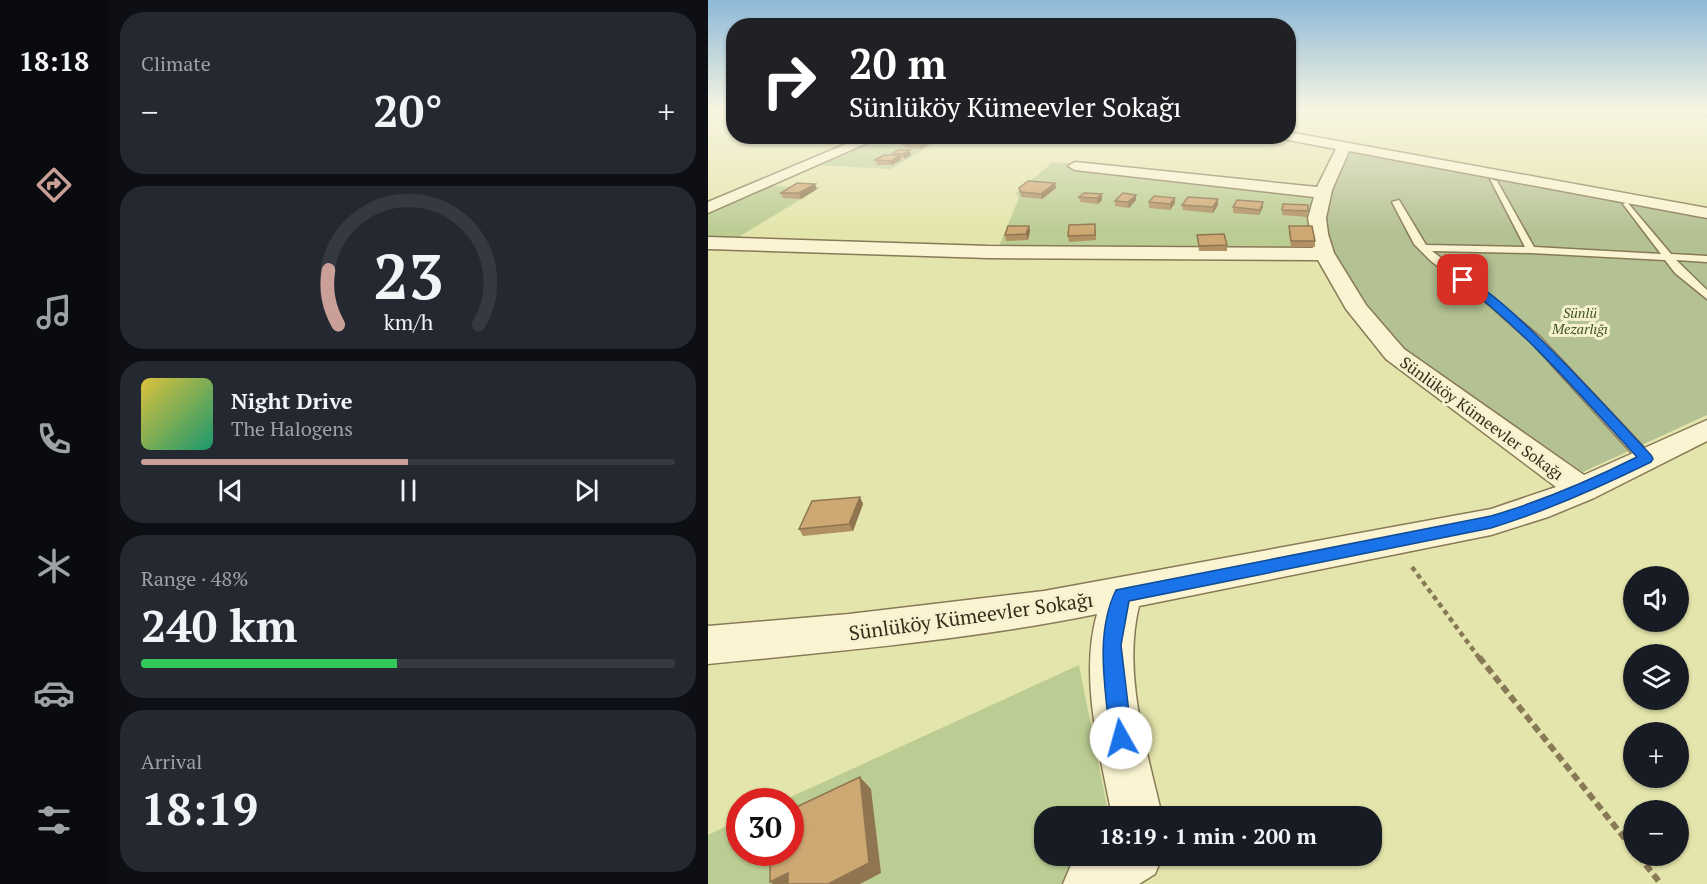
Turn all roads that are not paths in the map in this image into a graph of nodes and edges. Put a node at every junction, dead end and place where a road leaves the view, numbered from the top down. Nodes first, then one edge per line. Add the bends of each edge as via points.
1 (844, 150) edge
2 (1343, 150) edge
3 (1373, 150) edge
4 (1075, 166) dead end
5 (1492, 181) dead end
6 (1324, 193) junction
7 (1396, 202) dead end
8 (1627, 204) dead end
9 (708, 208) edge
10 (1707, 213) edge
11 (708, 243) edge
12 (1423, 248) junction
13 (1531, 250) junction
14 (1324, 254) junction
15 (1666, 256) junction
16 (1707, 259) edge
17 (1707, 296) edge
18 (1707, 429) edge
19 (1646, 459) junction
20 (1582, 490) junction
21 (1122, 595) junction
22 (708, 645) edge
23 (1135, 806) edge
24 (1119, 866) edge
25 (1090, 884) edge

1 - 9 street
2 - 6 street, Sünlüköy Kümeevler Sokağı
3 - 10 street
4 - 6 street
5 - 13 lane
6 - 14 street, Sünlüköy Kümeevler Sokağı via 1317,219
7 - 12 lane
8 - 15 lane
11 - 14 street via 1008,252
12 - 13 lane
12 - 19 lane via 1536,340
13 - 15 lane
14 - 20 street, Sünlüköy Kümeevler Sokağı via 1395,354
15 - 16 lane
15 - 17 lane
18 - 19 street, Sünlüköy Kümeevler Sokağı
19 - 20 street, Sünlüköy Kümeevler Sokağı
20 - 21 street, Sünlüköy Kümeevler Sokağı via 1491,522
21 - 22 street, Sünlüköy Kümeevler Sokağı via 872,630
21 - 23 street via 1112,645 1121,738
24 - 25 street

